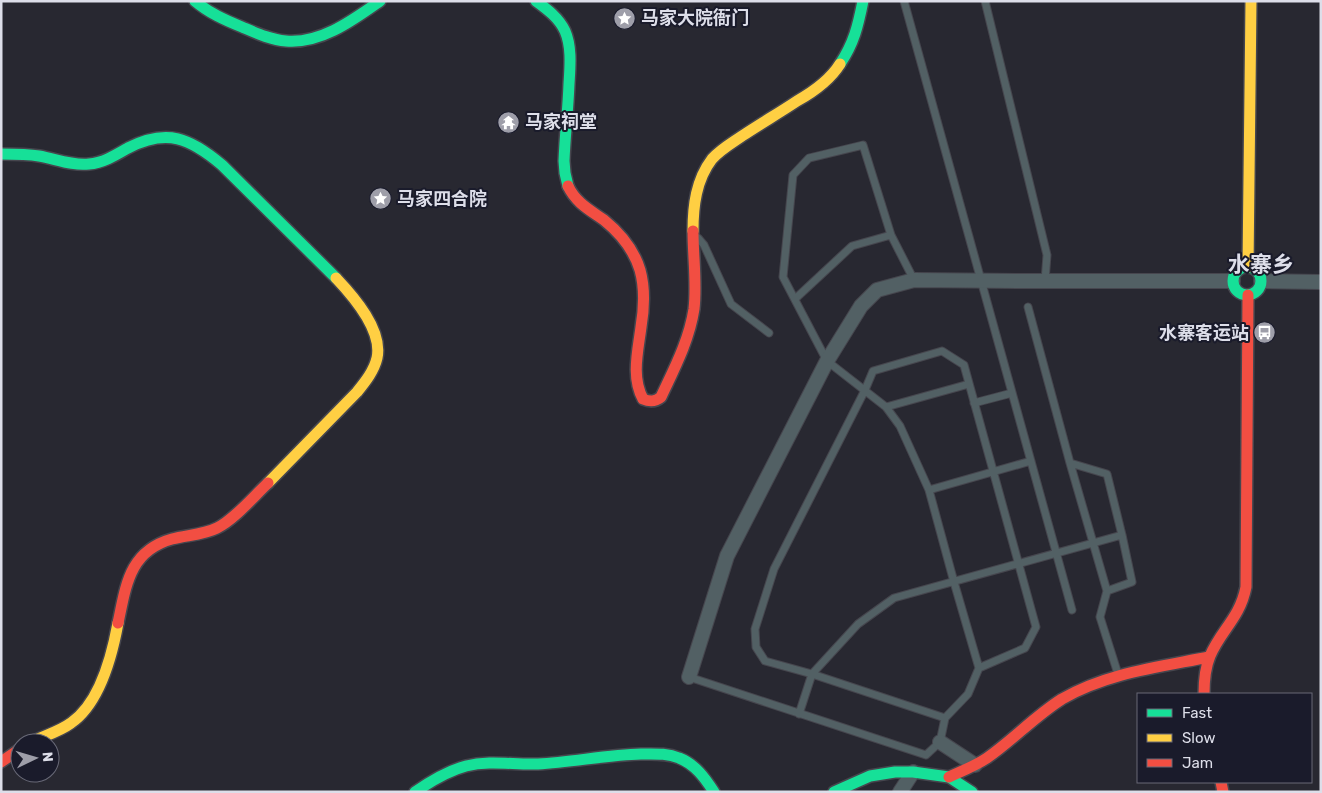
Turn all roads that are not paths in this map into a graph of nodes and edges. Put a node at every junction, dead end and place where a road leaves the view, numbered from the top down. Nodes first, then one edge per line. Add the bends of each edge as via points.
1 (195, 1) edge
2 (380, 1) edge
3 (536, 1) edge
4 (864, 1) edge
5 (904, 1) edge
6 (985, 1) edge
7 (1251, 1) edge
8 (1, 154) edge
9 (692, 230) junction
10 (891, 235) junction
11 (1248, 267) junction
12 (914, 280) junction
13 (981, 280) junction
14 (1045, 281) junction
15 (1233, 281) junction
16 (1261, 281) junction
17 (1321, 282) edge
18 (1248, 295) junction
19 (795, 299) junction
20 (1028, 307) dead end
21 (769, 333) dead end
22 (827, 361) junction
23 (969, 384) junction
24 (865, 390) junction
25 (1012, 393) junction
26 (974, 403) junction
27 (886, 407) junction
28 (1031, 461) junction
29 (1070, 464) junction
30 (993, 472) junction
31 (929, 490) junction
32 (1122, 535) junction
33 (1093, 543) junction
34 (1056, 554) junction
35 (1019, 564) junction
36 (954, 582) junction
37 (1107, 592) junction
38 (1072, 610) dead end
39 (1209, 657) junction
40 (979, 668) junction
41 (812, 674) junction
42 (1118, 677) junction
43 (689, 678) joint
44 (1204, 693) edge
45 (799, 714) junction
46 (945, 718) junction
47 (50, 733) edge
48 (940, 742) junction
49 (975, 765) junction
50 (913, 772) junction
51 (949, 778) junction
52 (415, 792) edge
53 (714, 792) edge
54 (834, 792) edge
55 (900, 792) edge
56 (972, 792) edge

1 - 2 main road via 223,20 287,41 320,36 349,22
3 - 9 main road via 561,24 569,46 565,171 570,191 581,205 622,238 632,251 641,273 643,300 637,381 640,395 647,401 661,396 690,327 696,287
4 - 9 main road via 854,42 831,77 711,160 696,193
5 - 13 lane
6 - 14 lane via 1047,255
7 - 11 main road
8 - 47 main road via 30,155 82,165 104,160 157,137 175,138 193,145 225,169 350,294 372,326 378,347 376,362 362,385 229,520 209,531 163,542 139,559 126,582 112,650 91,702 71,723
9 - 21 lane via 704,245 731,304
10 - 12 lane
10 - 19 lane via 852,246
10 - 19 lane via 863,145 809,158 793,175 783,277
11 - 15 main road via 1236,272
11 - 16 main road via 1258,272
12 - 13 street
12 - 22 street via 876,290 860,306
13 - 14 street
13 - 25 lane
14 - 15 street
15 - 18 main road via 1236,290
16 - 17 street
16 - 18 main road via 1257,291
18 - 39 main road via 1246,587 1240,609
19 - 22 lane
20 - 29 lane
22 - 24 lane
22 - 43 street via 726,556
23 - 24 lane via 964,366 942,351 873,371
23 - 26 lane
23 - 27 lane
24 - 27 lane
24 - 41 lane via 774,569 755,630 756,647 765,661
25 - 26 lane
25 - 28 lane
26 - 30 lane
27 - 31 lane via 900,426
28 - 30 lane
28 - 34 lane
29 - 32 lane via 1107,474
29 - 33 lane
30 - 31 lane
30 - 35 lane
31 - 36 lane
32 - 33 lane
32 - 37 lane via 1132,582
33 - 34 lane
33 - 37 lane
34 - 35 lane
34 - 38 lane
35 - 36 lane
35 - 40 lane via 1036,628 1025,648
36 - 40 lane
36 - 41 lane via 894,598 858,624
37 - 42 lane via 1100,617
39 - 42 main road
39 - 44 main road
40 - 46 lane via 968,694
41 - 45 lane
41 - 46 lane
42 - 49 main road via 1060,700
43 - 45 lane
45 - 48 lane via 926,756
46 - 48 lane
48 - 49 street
49 - 51 main road
50 - 51 main road
50 - 54 main road via 879,774
50 - 55 street
51 - 56 main road
52 - 53 main road via 452,771 478,763 539,764 636,754 658,754 686,761

